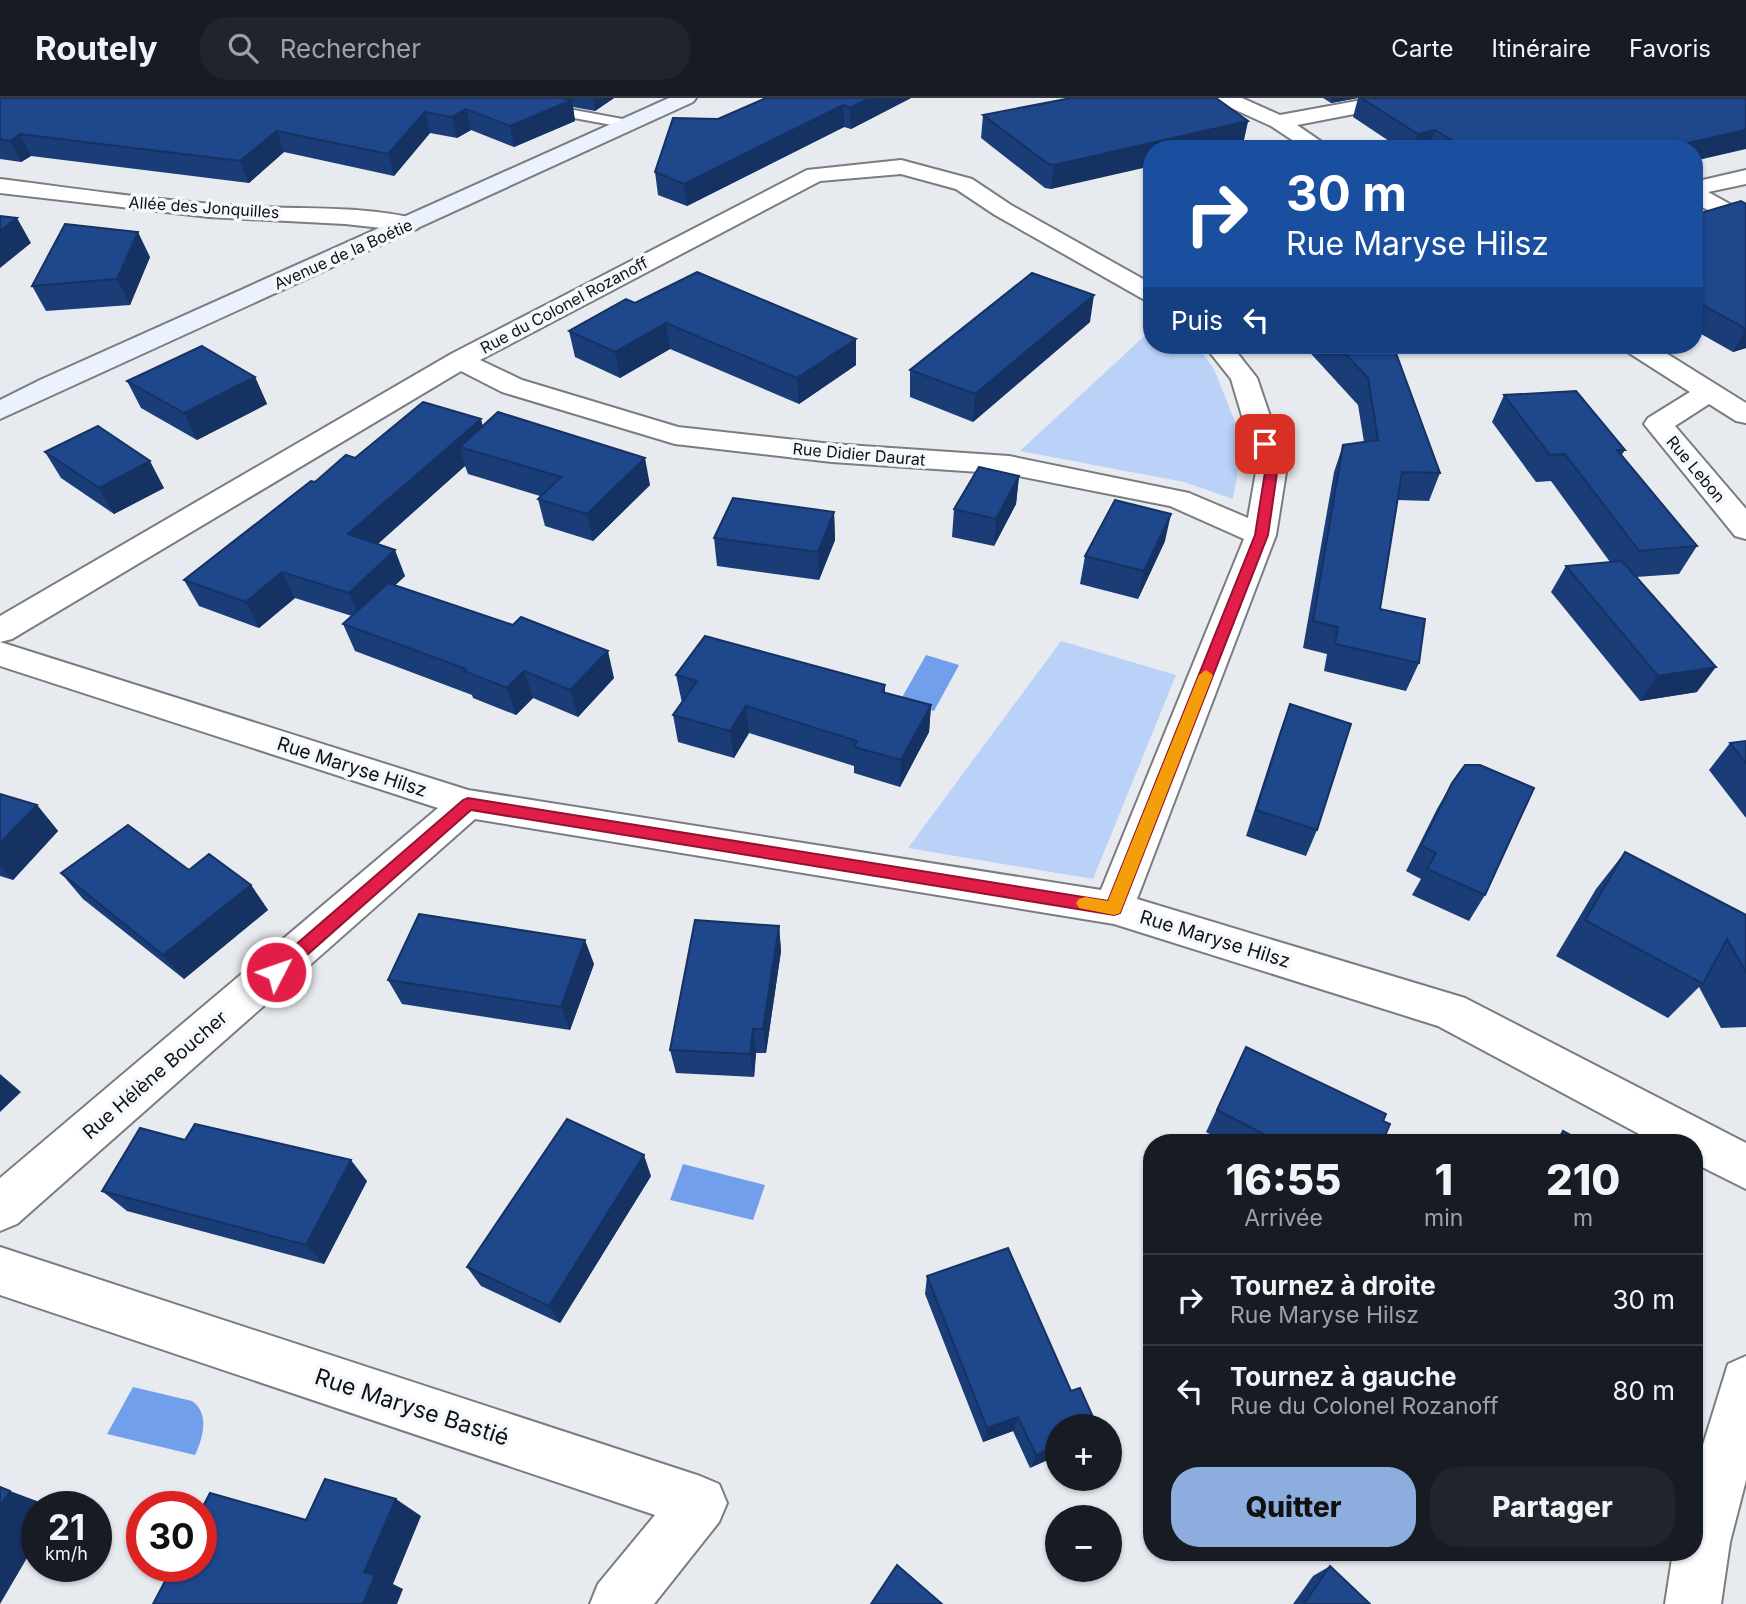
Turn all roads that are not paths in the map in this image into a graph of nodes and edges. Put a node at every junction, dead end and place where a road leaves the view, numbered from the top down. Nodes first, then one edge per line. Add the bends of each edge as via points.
1 (488, 98) edge
2 (686, 98) edge
3 (1225, 98) edge
4 (1406, 98) edge
5 (1278, 122) junction
6 (628, 124) junction
7 (1307, 140) edge
8 (1746, 177) edge
9 (0, 186) edge
10 (1703, 189) edge
11 (1703, 197) edge
12 (1746, 222) edge
13 (409, 224) junction
14 (1143, 289) edge
15 (1224, 354) edge
16 (1649, 354) edge
17 (460, 360) junction
18 (1709, 392) junction
19 (0, 411) edge
20 (1746, 415) edge
21 (1746, 529) edge
22 (1261, 535) junction
23 (0, 631) edge
24 (0, 654) edge
25 (468, 804) junction
26 (1114, 908) junction
27 (1683, 1134) edge
28 (1703, 1144) edge
29 (1746, 1167) edge
30 (0, 1208) edge
31 (0, 1271) edge
32 (1746, 1382) edge
33 (1703, 1538) edge
34 (1699, 1561) edge
35 (618, 1604) edge
36 (1693, 1604) edge

1 - 6 lane
2 - 6 main road, Avenue de la Boétie
3 - 5 street
4 - 5 street
5 - 7 street
6 - 13 main road, Avenue de la Boétie
8 - 10 street
9 - 13 street, Allée des Jonquilles via 205,210
11 - 12 street
13 - 19 main road, Avenue de la Boétie
14 - 17 street, Rue du Colonel Rozanoff via 964,184 901,167 815,175
15 - 22 street via 1244,379 1272,466
16 - 18 street
17 - 22 street, Rue Didier Daurat via 512,386 675,435 832,453 1009,465 1178,499
17 - 23 street, Rue du Colonel Rozanoff
18 - 20 street
18 - 21 street, Rue Lebon via 1658,424
22 - 26 street
24 - 25 street, Rue Maryse Hilsz
25 - 26 street, Rue Maryse Hilsz
25 - 30 street, Rue Hélène Boucher
26 - 27 street, Rue Maryse Hilsz via 1450,1011
28 - 29 street, Rue Maryse Hilsz
31 - 35 street, Rue Maryse Bastié via 700,1503
32 - 33 street
34 - 36 street

